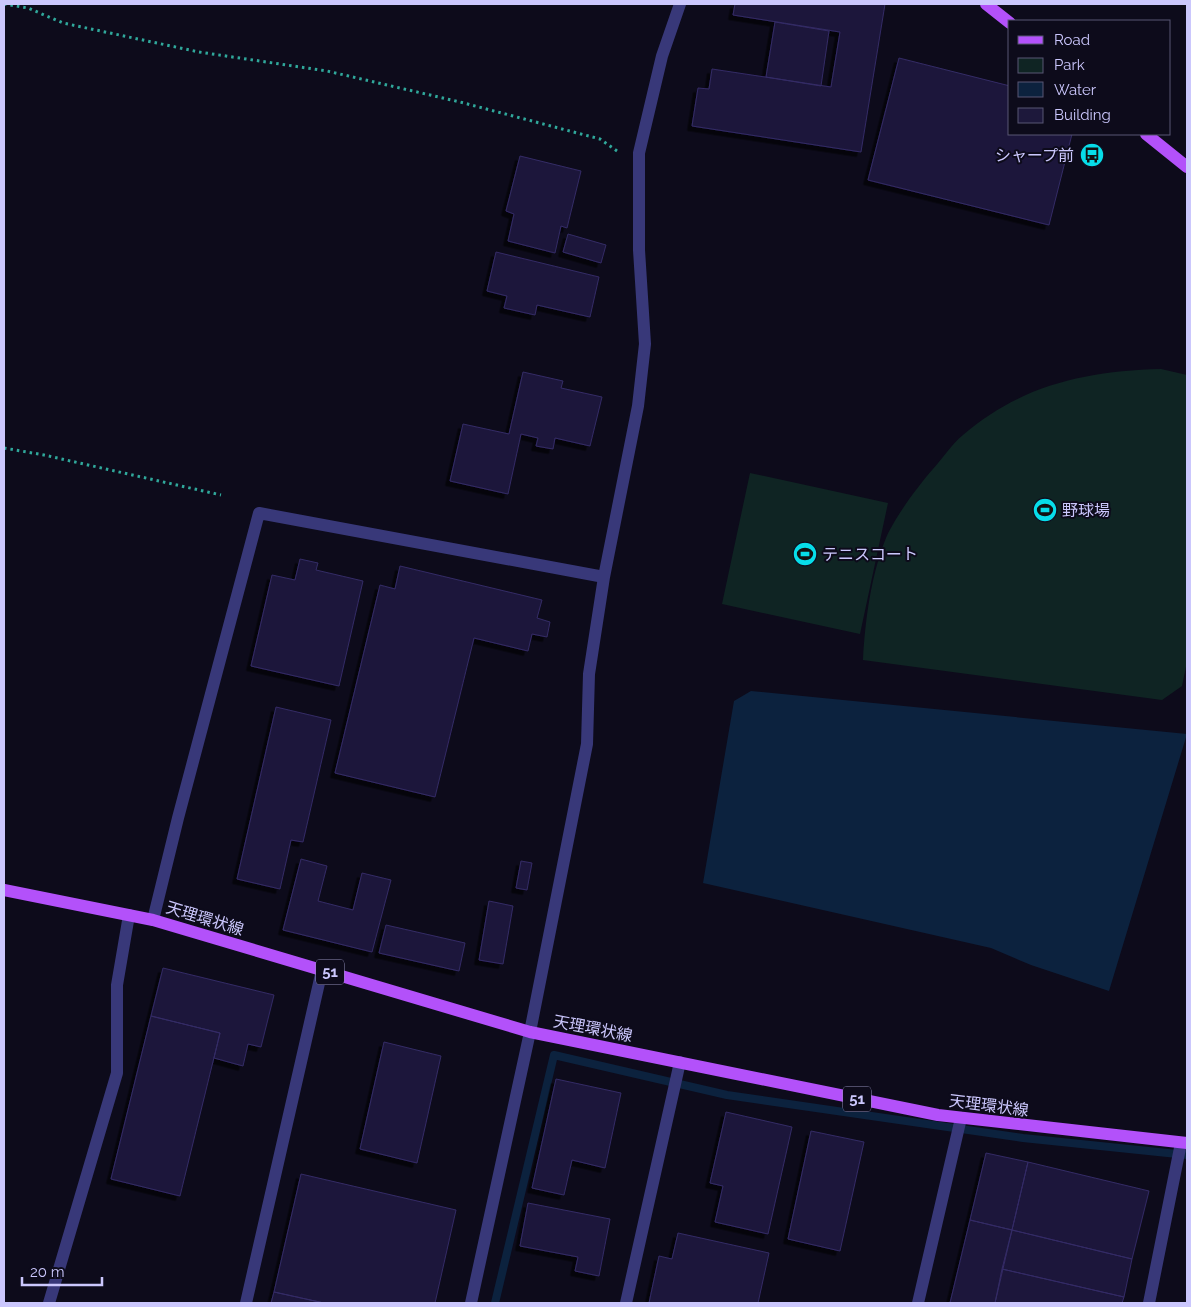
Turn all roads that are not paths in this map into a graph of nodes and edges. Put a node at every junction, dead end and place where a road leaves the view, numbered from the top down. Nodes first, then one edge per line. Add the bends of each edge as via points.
1 (680, 4) edge
2 (986, 4) edge
3 (1008, 21) edge
4 (1147, 135) edge
5 (1187, 167) edge
6 (604, 577) junction
7 (4, 890) edge
8 (130, 915) junction
9 (153, 920) junction
10 (322, 970) junction
11 (530, 1032) junction
12 (680, 1062) junction
13 (961, 1118) junction
14 (1184, 1143) edge
15 (49, 1303) edge
16 (246, 1303) edge
17 (471, 1303) edge
18 (626, 1303) edge
19 (918, 1303) edge
20 (1149, 1303) edge

1 - 6 street via 662,56 639,153 639,250 645,344 638,406
2 - 3 main road
4 - 5 main road
6 - 9 street via 259,513
6 - 11 street via 589,674 587,744
7 - 8 main road, 天理環状線 / 51
8 - 9 main road, 天理環状線 / 51
8 - 15 street via 117,985 117,1073
9 - 10 main road, 天理環状線 / 51
10 - 11 main road, 天理環状線 / 51
10 - 16 street
11 - 12 main road, 天理環状線 / 51
11 - 17 street
12 - 13 main road, 天理環状線 / 51
12 - 18 street
13 - 14 main road, 天理環状線 / 51
13 - 19 street
14 - 20 street

